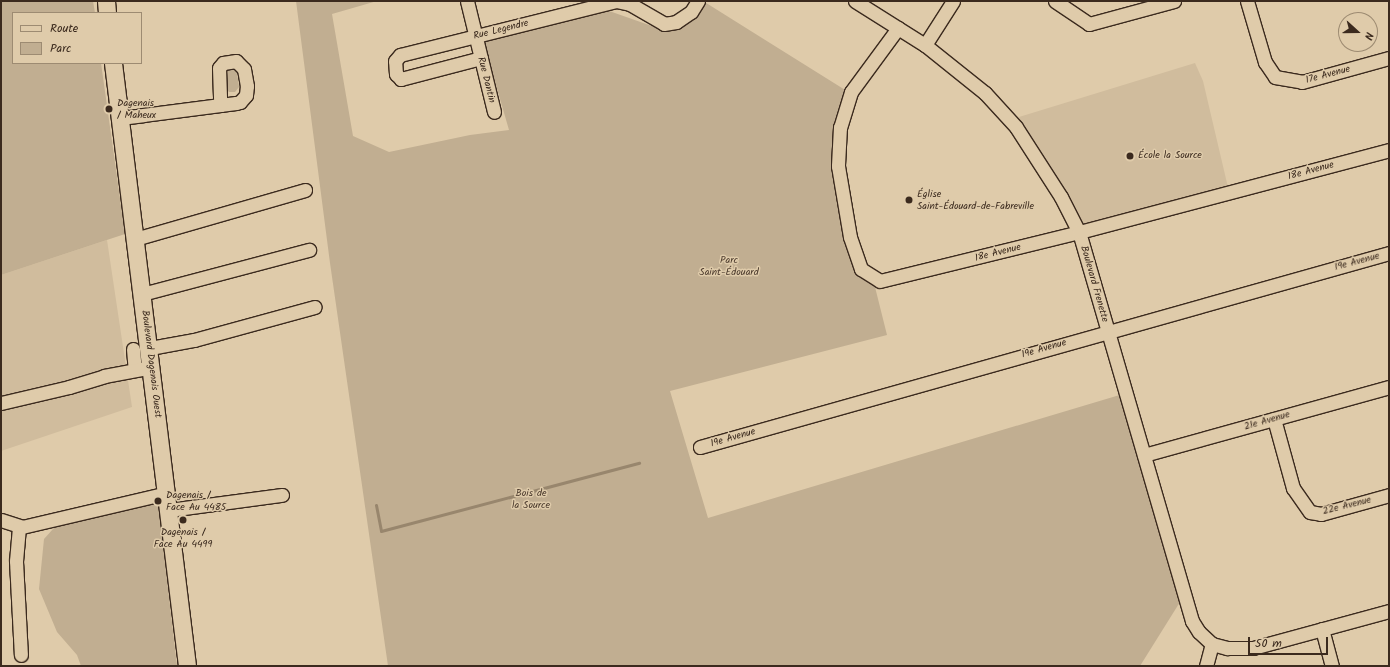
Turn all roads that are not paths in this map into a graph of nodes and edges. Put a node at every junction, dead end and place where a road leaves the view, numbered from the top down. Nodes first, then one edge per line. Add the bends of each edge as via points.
1 (106, 1) edge
2 (466, 1) edge
3 (698, 1) edge
4 (855, 1) edge
5 (953, 1) edge
6 (1055, 1) edge
7 (1174, 1) edge
8 (1247, 1) edge
9 (107, 12) edge
10 (898, 28) junction
11 (475, 36) junction
12 (924, 45) junction
13 (481, 58) junction
14 (1389, 58) edge
15 (113, 64) edge
16 (220, 105) dead end
17 (494, 112) dead end
18 (120, 118) junction
19 (1389, 150) edge
20 (305, 190) dead end
21 (1079, 232) junction
22 (135, 239) junction
23 (309, 250) dead end
24 (1389, 253) edge
25 (142, 294) junction
26 (315, 307) dead end
27 (1107, 331) junction
28 (150, 348) junction
29 (133, 349) dead end
30 (152, 367) junction
31 (135, 370) junction
32 (1389, 387) edge
33 (1, 403) edge
34 (1274, 419) junction
35 (700, 447) dead end
36 (1144, 455) junction
37 (282, 495) dead end
38 (1389, 495) edge
39 (168, 502) junction
40 (1, 520) edge
41 (18, 528) junction
42 (1389, 611) edge
43 (1322, 629) junction
44 (1212, 644) junction
45 (21, 655) dead end
46 (187, 666) edge
47 (1206, 666) edge
48 (1332, 666) edge

1 - 9 main road
2 - 11 street, Rue Dantin
3 - 11 street, Rue Legendre via 691,12 676,22 664,24 630,4 616,1
4 - 10 street, Boulevard Frenette
5 - 12 street
6 - 7 street via 1074,17 1088,24
8 - 14 street, 17e Avenue via 1265,62 1275,77 1302,82
10 - 12 street, Boulevard Frenette
10 - 21 street, 18e Avenue via 851,92 840,127 838,166 850,237 861,269 880,282
11 - 13 street, Rue Dantin
11 - 13 street, Rue Legendre via 400,55 395,61 396,74 401,79
12 - 21 street, Boulevard Frenette via 985,94 1016,127 1061,197
13 - 17 street, Rue Dantin
15 - 18 main road, Boulevard Dagenais Ouest
16 - 18 street
18 - 22 main road, Boulevard Dagenais Ouest
19 - 21 street, 18e Avenue
20 - 22 street
21 - 27 street, Boulevard Frenette
22 - 25 main road, Boulevard Dagenais Ouest
23 - 25 street
24 - 27 street, 19e Avenue
25 - 28 main road, Boulevard Dagenais Ouest
26 - 28 street via 194,340
27 - 35 street, 19e Avenue
27 - 36 street, Boulevard Frenette
28 - 30 main road, Boulevard Dagenais Ouest
29 - 31 street
30 - 31 street
30 - 39 main road, Boulevard Dagenais Ouest
31 - 33 street
32 - 34 street, 21e Avenue
34 - 36 street, 21e Avenue
34 - 38 street, 22e Avenue via 1293,488 1310,512 1321,514
36 - 44 street, Boulevard Frenette via 1192,621
37 - 39 street
39 - 41 street
39 - 46 main road, Boulevard Dagenais Ouest
40 - 41 street
41 - 45 street
42 - 43 street
43 - 44 street via 1253,648 1226,648
43 - 48 street
44 - 47 street

